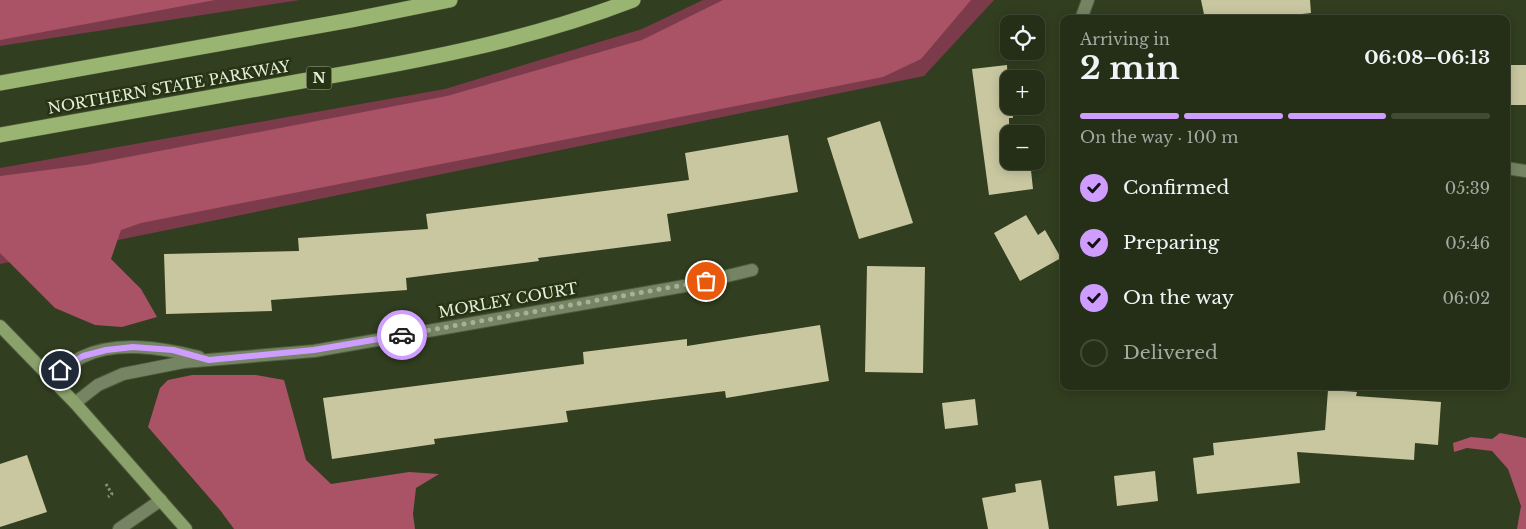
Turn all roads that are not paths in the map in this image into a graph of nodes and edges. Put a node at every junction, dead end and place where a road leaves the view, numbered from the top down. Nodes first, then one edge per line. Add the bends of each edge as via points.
1 (450, 0) edge
2 (633, 0) edge
3 (1088, 0) edge
4 (1082, 15) edge
5 (0, 83) edge
6 (0, 135) edge
7 (1510, 168) edge
8 (1526, 170) edge
9 (752, 270) dead end
10 (0, 326) edge
11 (209, 360) junction
12 (49, 377) junction
13 (75, 403) junction
14 (161, 500) junction
15 (119, 529) edge
16 (186, 529) edge

1 - 5 highway
2 - 6 highway, NORTHERN STATE PARKWAY / N via 539,31 466,50
3 - 4 street
7 - 8 street
9 - 11 street, MORLEY COURT via 690,285 314,350
10 - 12 main road
11 - 12 street, MORLEY COURT via 173,350 133,347 83,356
11 - 13 street, MORLEY COURT via 123,374 98,385
12 - 13 main road
13 - 14 main road
14 - 15 street
14 - 16 main road

